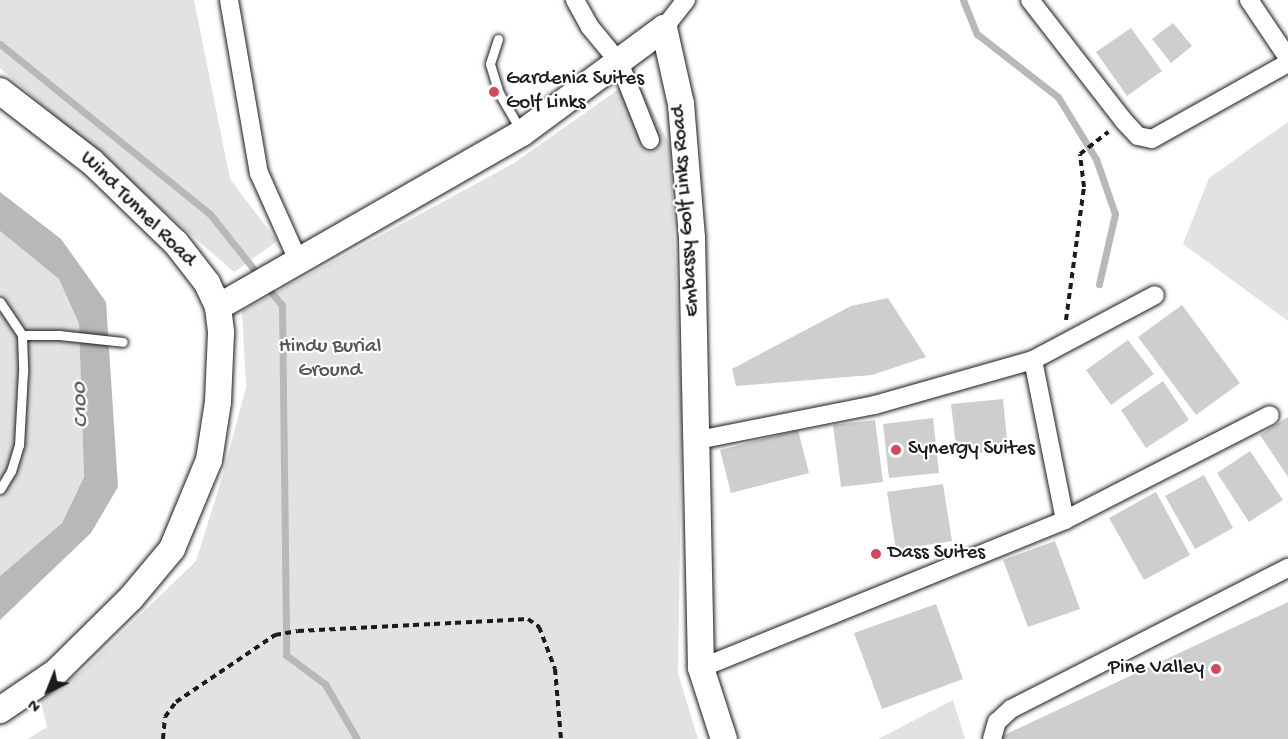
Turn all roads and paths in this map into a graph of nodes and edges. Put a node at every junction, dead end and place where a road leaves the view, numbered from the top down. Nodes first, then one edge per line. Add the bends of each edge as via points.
1 (229, 0) edge
2 (575, 0) edge
3 (686, 0) edge
4 (1030, 0) edge
5 (1249, 0) edge
6 (664, 28) junction
7 (498, 39) dead end
8 (1288, 61) edge
9 (619, 62) junction
10 (0, 91) edge
11 (1123, 120) junction
12 (522, 133) junction
13 (650, 140) dead end
14 (298, 260) junction
15 (1155, 295) dead end
16 (0, 302) edge
17 (218, 307) junction
18 (22, 335) junction
19 (123, 342) dead end
20 (1063, 344) junction
21 (1033, 360) junction
22 (1270, 415) dead end
23 (698, 440) junction
24 (0, 489) edge
25 (1065, 520) junction
26 (1288, 568) edge
27 (701, 668) junction
28 (0, 710) edge
29 (162, 739) edge
30 (561, 739) edge
31 (724, 739) edge
32 (992, 739) edge

1 - 14 street via 259,173
2 - 9 street via 590,27
3 - 6 street
4 - 11 street
5 - 8 street
6 - 9 street
6 - 23 street, Embassy Golf Links Road via 681,104 688,167
7 - 12 lane via 490,64 499,93
8 - 11 street via 1152,139 1138,136
9 - 12 street
9 - 13 street
10 - 17 street, Wind Tunnel Road via 92,162 177,243 207,283
11 - 20 path via 1080,154 1084,187
12 - 14 street
14 - 17 street
15 - 20 street
16 - 18 lane
17 - 28 street, Wind Tunnel Road via 218,402 209,460 172,549 131,598 56,672
18 - 19 lane via 59,334
18 - 24 lane via 19,445
20 - 21 street
21 - 23 street via 875,405
21 - 25 street
22 - 25 street
23 - 27 street, Embassy Golf Links Road
25 - 27 street
26 - 32 street via 1011,709 997,722
27 - 31 street, Embassy Golf Links Road
29 - 30 path via 165,717 176,702 275,635 528,619 539,627 555,669

